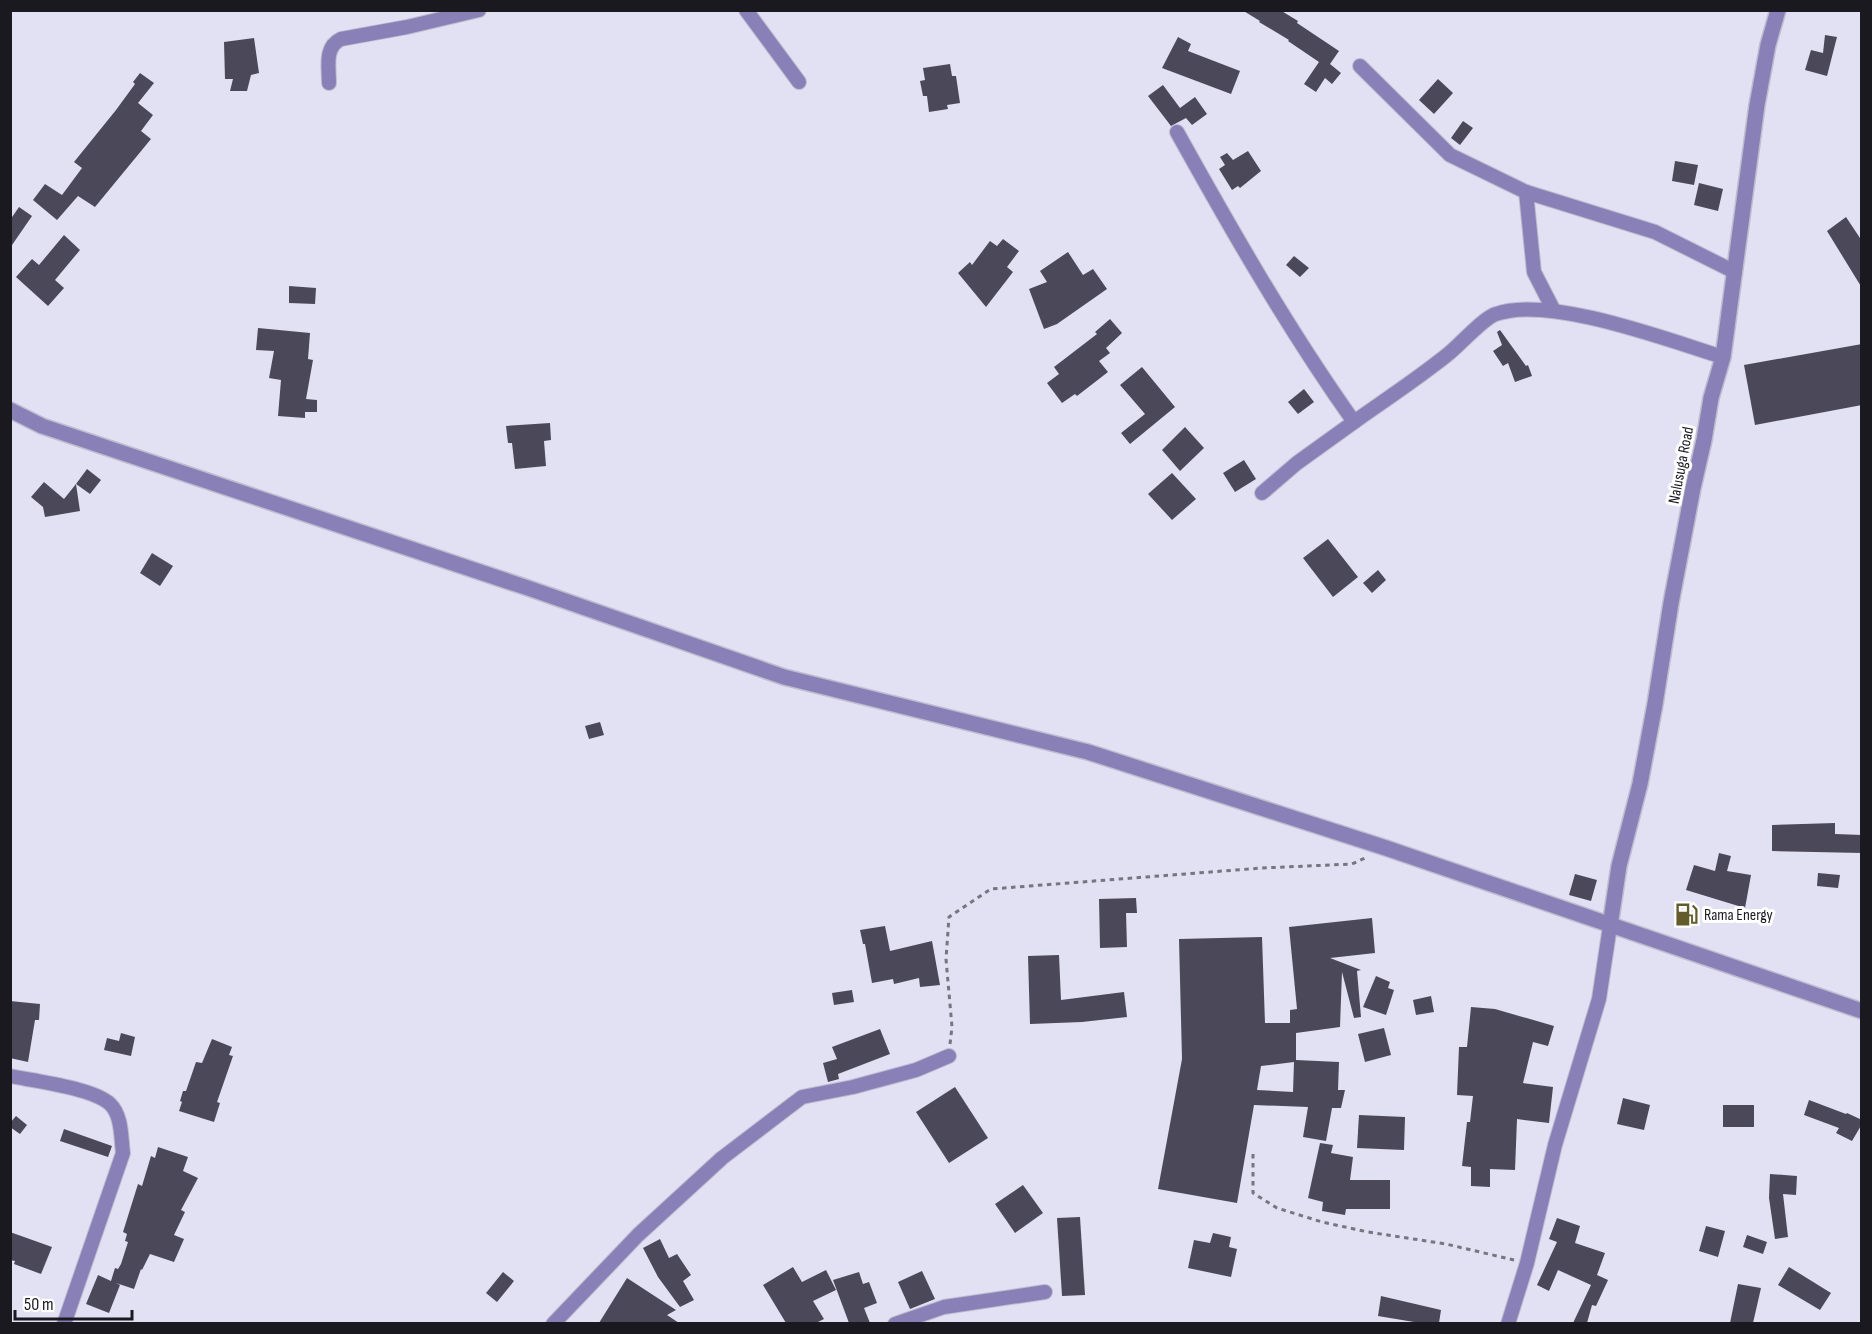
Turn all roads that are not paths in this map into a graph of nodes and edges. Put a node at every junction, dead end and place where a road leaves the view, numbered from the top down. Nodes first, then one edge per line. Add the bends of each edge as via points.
1 (479, 10) edge
2 (746, 10) edge
3 (1778, 10) edge
4 (1360, 66) dead end
5 (799, 82) dead end
6 (329, 83) dead end
7 (1177, 132) dead end
8 (1526, 192) junction
9 (1735, 272) junction
10 (1554, 311) junction
11 (1723, 357) junction
12 (10, 410) edge
13 (1354, 422) junction
14 (1262, 493) dead end
15 (1610, 926) junction
16 (1862, 1011) edge
17 (949, 1056) road end
18 (10, 1076) edge
19 (1045, 1292) dead end
20 (64, 1323) edge
21 (553, 1323) edge
22 (895, 1323) edge
23 (1508, 1323) edge

1 - 6 street via 334,42 329,58
2 - 5 street
3 - 9 street, Nalusuga Road via 1757,105
4 - 8 street via 1450,155
7 - 13 street via 1234,235
8 - 9 street via 1655,232
8 - 10 street via 1534,272
9 - 11 street, Nalusuga Road
10 - 11 street via 1604,321
10 - 13 street via 1523,309 1494,314 1448,355
11 - 15 street, Nalusuga Road via 1693,488 1640,784 1619,867
12 - 15 street via 42,426 784,677 1088,752 1386,848
13 - 14 street
15 - 16 street
15 - 23 street via 1599,999
17 - 21 street via 916,1070 802,1097 722,1158 638,1234
18 - 20 street via 92,1093 111,1104 120,1124 123,1153
19 - 22 street via 944,1307

